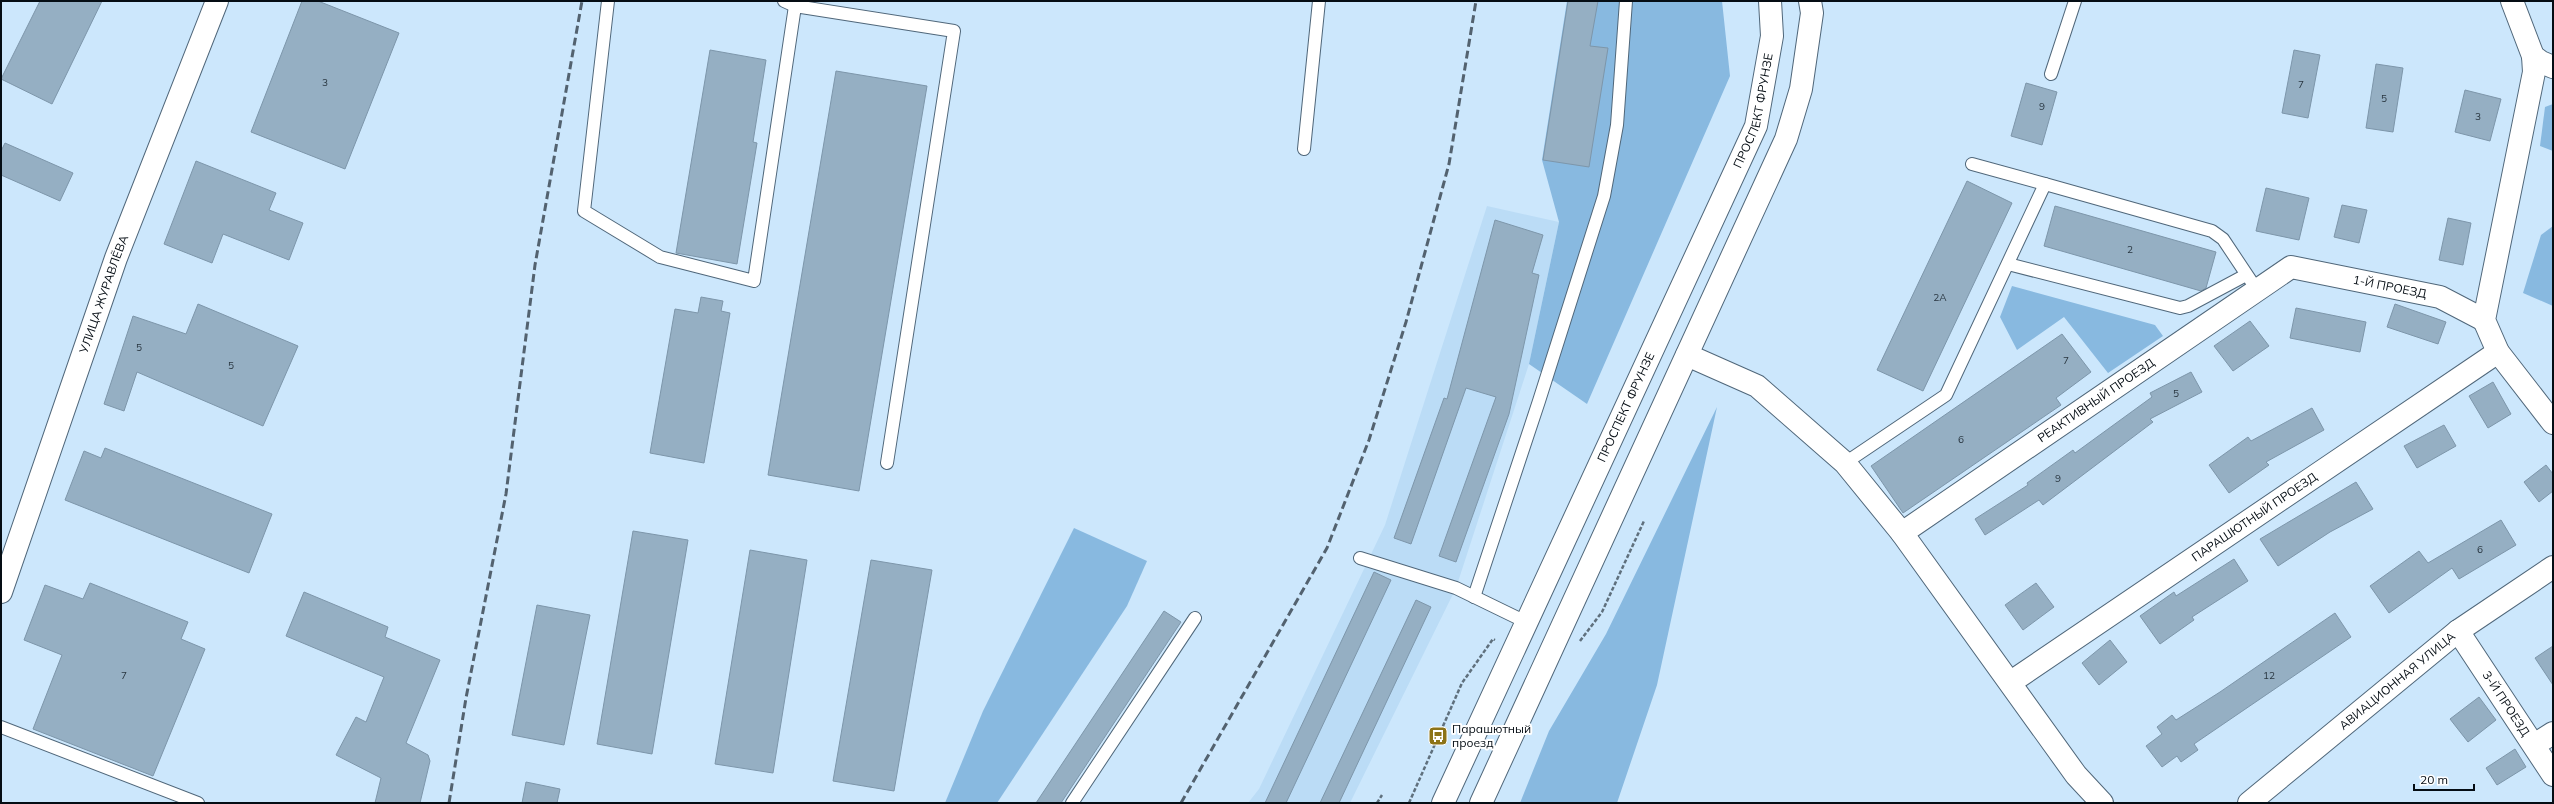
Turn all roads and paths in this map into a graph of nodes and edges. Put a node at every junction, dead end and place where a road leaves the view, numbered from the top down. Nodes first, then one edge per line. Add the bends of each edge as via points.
1 (217, 1) edge
2 (608, 1) edge
3 (1319, 1) edge
4 (1626, 1) edge
5 (1770, 1) edge
6 (1810, 1) edge
7 (2075, 1) edge
8 (2512, 1) edge
9 (790, 4) edge
10 (2533, 56) junction
11 (2553, 67) edge
12 (2051, 74) dead end
13 (1304, 149) dead end
14 (1972, 164) dead end
15 (2045, 184) junction
16 (2008, 264) junction
17 (2291, 267) joint
18 (2251, 283) junction
19 (2484, 320) junction
20 (2498, 352) junction
21 (1687, 355) junction
22 (2553, 423) edge
23 (887, 463) dead end
24 (1845, 463) junction
25 (1902, 533) junction
26 (1360, 558) dead end
27 (2553, 568) edge
28 (1, 592) edge
29 (1474, 597) junction
30 (1195, 618) dead end
31 (1526, 622) junction
32 (2458, 631) junction
33 (2011, 682) junction
34 (1, 727) edge
35 (2553, 733) edge
36 (2534, 745) junction
37 (2553, 775) edge
38 (1382, 795) dead end
39 (198, 803) edge
40 (1072, 803) edge
41 (1377, 803) edge
42 (1443, 803) edge
43 (1481, 803) edge
44 (2102, 803) edge
45 (2249, 803) edge

1 - 28 street, УЛИЦА ЖУРАВЛЁВА via 116,258
2 - 9 lane via 584,211 660,257 754,281
3 - 13 lane
4 - 29 lane via 1617,125 1604,196
5 - 31 street, ПРОСПЕКТ ФРУНЗЕ via 1772,36 1756,126
6 - 21 street via 1812,13 1801,89 1786,139
7 - 12 lane
8 - 10 street
9 - 23 lane via 954,31
10 - 11 street
10 - 19 street via 2534,72
14 - 15 lane
15 - 16 lane
15 - 18 lane via 2212,231 2223,239
16 - 18 lane via 2180,308
16 - 24 lane via 1946,395
17 - 18 street, РЕАКТИВНЫЙ ПРОЕЗД
17 - 19 street, 1-Й ПРОЕЗД via 2440,297
18 - 25 street, РЕАКТИВНЫЙ ПРОЕЗД
19 - 20 street
20 - 22 street
20 - 33 street, ПАРАШЮТНЫЙ ПРОЕЗД
21 - 24 street via 1757,386
21 - 43 street
24 - 25 street
25 - 33 street
26 - 29 lane via 1456,588
27 - 32 street, АВИАЦИОННАЯ УЛИЦА
29 - 31 lane
30 - 40 lane
31 - 42 street, ПРОСПЕКТ ФРУНЗЕ
32 - 36 street, 3-Й ПРОЕЗД
32 - 45 street, АВИАЦИОННАЯ УЛИЦА
33 - 44 street via 2076,775
34 - 39 lane
35 - 36 street
36 - 37 street, 3-Й ПРОЕЗД
38 - 41 path

